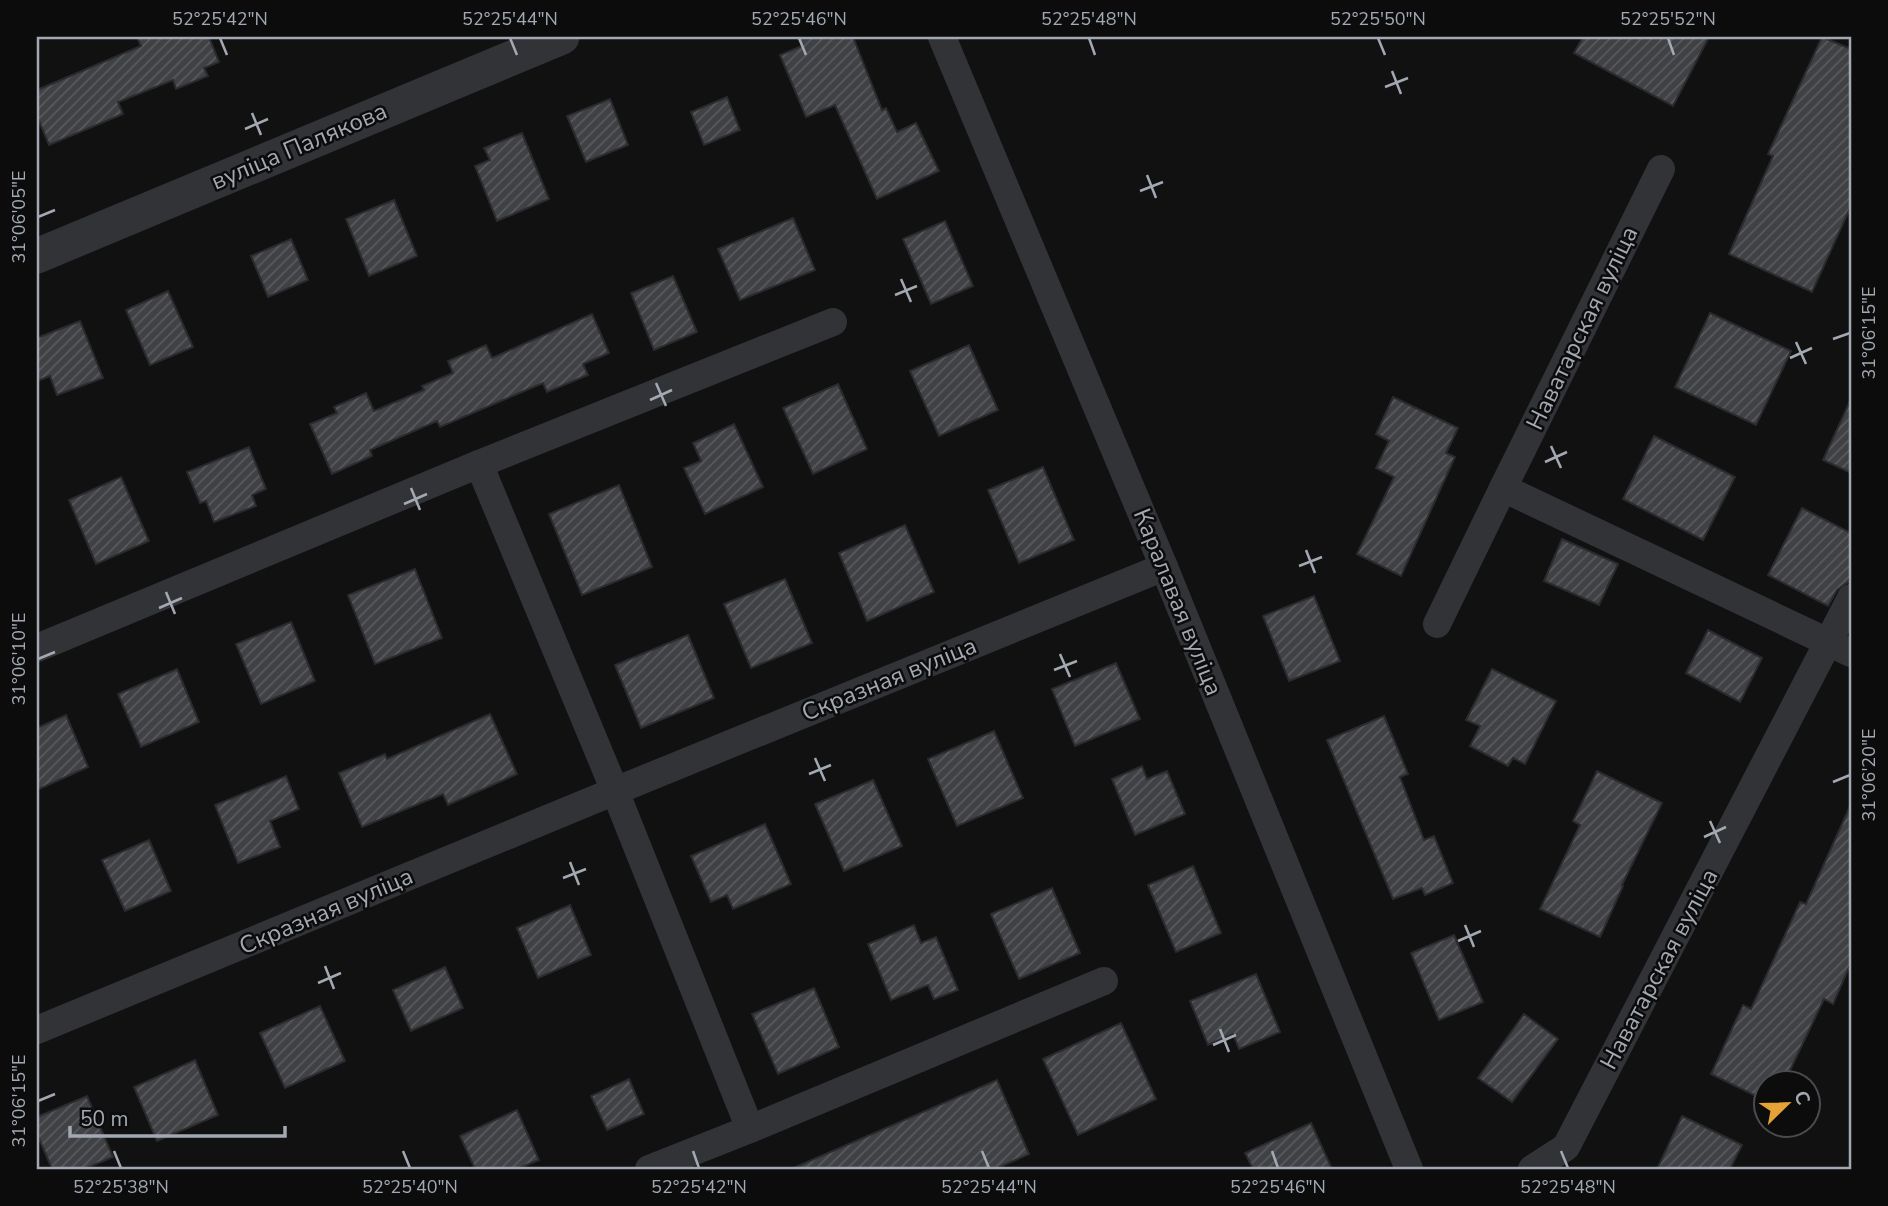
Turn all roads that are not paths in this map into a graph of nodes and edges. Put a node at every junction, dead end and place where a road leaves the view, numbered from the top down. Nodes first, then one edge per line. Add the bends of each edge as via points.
1 (562, 37) edge
2 (942, 37) edge
3 (1661, 169) dead end
4 (37, 256) edge
5 (833, 322) dead end
6 (479, 464) junction
7 (1503, 488) junction
8 (1164, 567) junction
9 (1851, 598) edge
10 (1437, 624) dead end
11 (37, 648) edge
12 (1840, 648) edge
13 (615, 791) junction
14 (1104, 981) dead end
15 (37, 1031) edge
16 (750, 1129) junction
17 (649, 1169) edge
18 (1409, 1169) edge
19 (1532, 1169) edge

1 - 4 street, вуліца Палякова
2 - 8 street, Каралавая вуліца
3 - 7 street, Наватарская вуліца
5 - 6 street
6 - 11 street
6 - 13 street
7 - 10 street, Наватарская вуліца
7 - 12 street
8 - 13 street, Скразная вуліца
8 - 18 street, Каралавая вуліца
9 - 12 street, Наватарская вуліца
12 - 19 street, Наватарская вуліца via 1566,1147
13 - 15 street, Скразная вуліца
13 - 16 street
14 - 16 street
16 - 17 street

